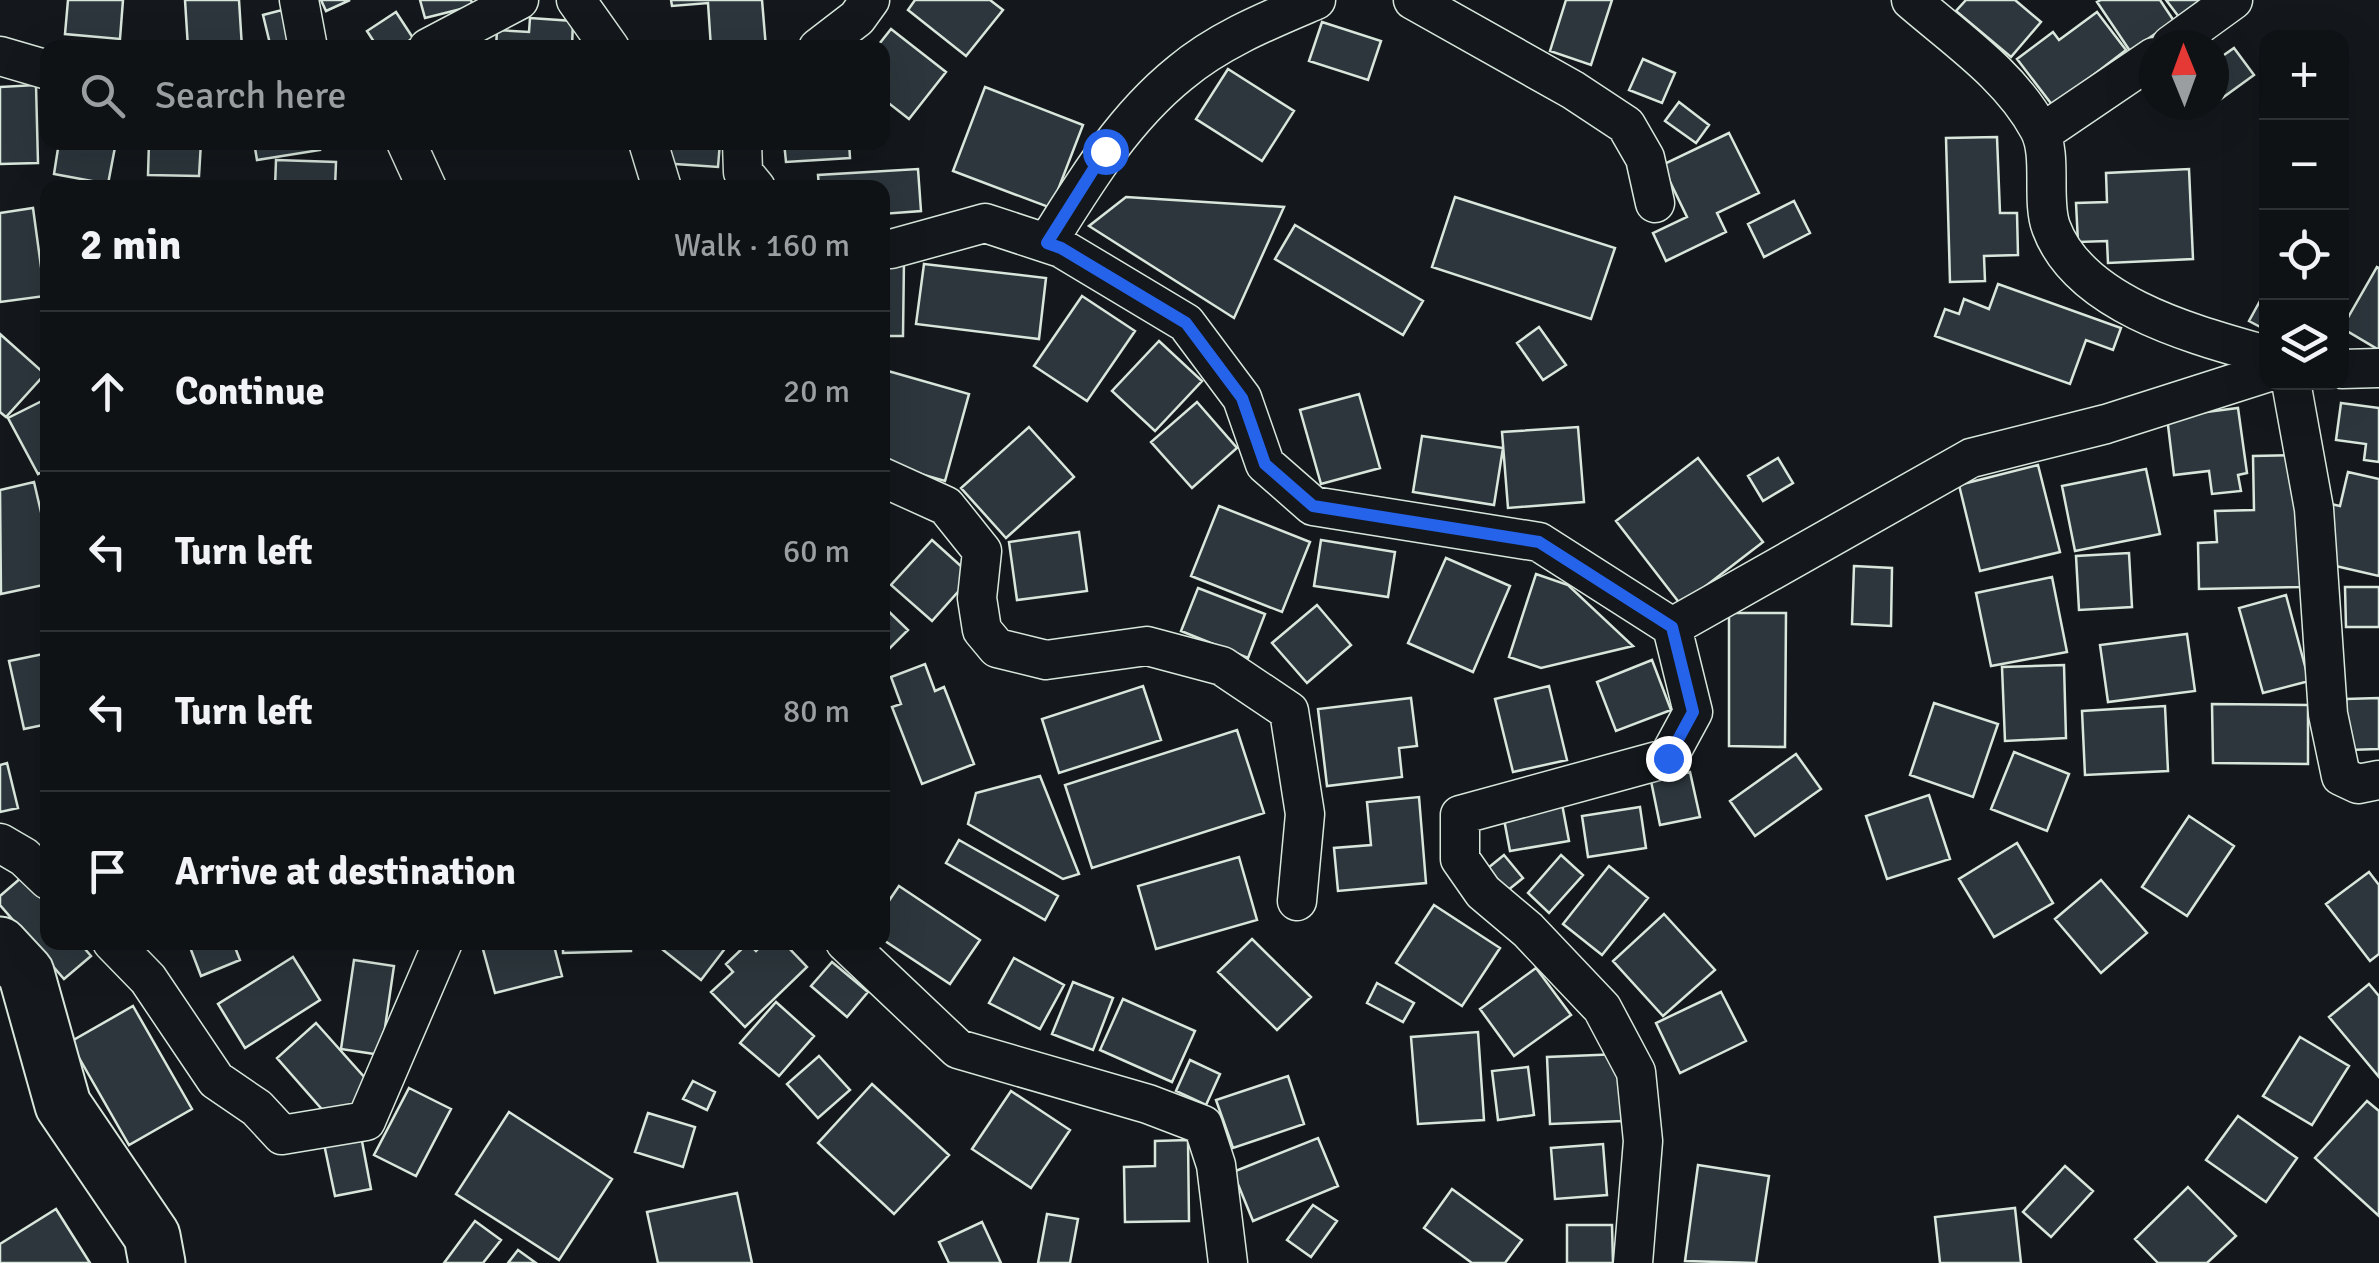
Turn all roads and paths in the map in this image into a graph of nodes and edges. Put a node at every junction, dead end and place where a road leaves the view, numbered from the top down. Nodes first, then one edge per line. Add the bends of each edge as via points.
1 (299, 0) edge
2 (576, 0) edge
3 (870, 0) edge
4 (1316, 0) edge
5 (1413, 0) edge
6 (1911, 0) edge
7 (2233, 0) edge
8 (508, 3) edge
9 (2191, 30) edge
10 (306, 40) edge
11 (442, 40) edge
12 (606, 40) edge
13 (828, 40) edge
14 (0, 56) edge
15 (2139, 67) edge
16 (40, 68) edge
17 (2042, 132) junction
18 (410, 150) edge
19 (650, 150) edge
20 (742, 150) edge
21 (423, 180) edge
22 (660, 180) edge
23 (749, 180) edge
24 (1655, 203) dead end
25 (1047, 243) junction
26 (890, 249) edge
27 (2259, 354) edge
28 (2379, 368) edge
29 (2349, 369) edge
30 (2259, 376) edge
31 (2292, 390) edge
32 (890, 481) edge
33 (1672, 627) junction
34 (2379, 780) edge
35 (0, 843) edge
36 (40, 872) edge
37 (1297, 901) dead end
38 (0, 945) edge
39 (120, 950) edge
40 (440, 950) edge
41 (854, 950) edge
42 (156, 1263) edge
43 (1228, 1263) edge
44 (1633, 1263) edge

1 - 10 street
2 - 12 street
3 - 13 street
4 - 25 street via 1248,29 1180,72 1105,151
5 - 24 street via 1626,125 1645,158
6 - 17 street via 2006,82
7 - 9 street
8 - 11 street
14 - 16 street
15 - 17 street
17 - 27 street via 2050,225 2069,262 2128,306
18 - 21 street
19 - 22 street
20 - 23 street
25 - 26 street via 985,223
25 - 33 street via 1186,323 1242,398 1265,464 1313,506 1539,542
28 - 29 street
30 - 33 street via 1971,458
31 - 34 street via 2314,509 2328,714 2340,776 2358,784
32 - 37 street via 946,506 982,551 977,598 982,630 996,648 1046,660 1147,646 1222,666 1289,711 1305,814
33 - 44 street via 1693,712 1668,758 1460,815 1460,858 1483,892 1602,1008 1636,1072 1643,1140
35 - 36 street
38 - 42 main road via 26,973 63,1106 152,1236
39 - 40 street via 148,978 216,1080 282,1135 366,1122
41 - 43 street via 958,1049 1204,1125

